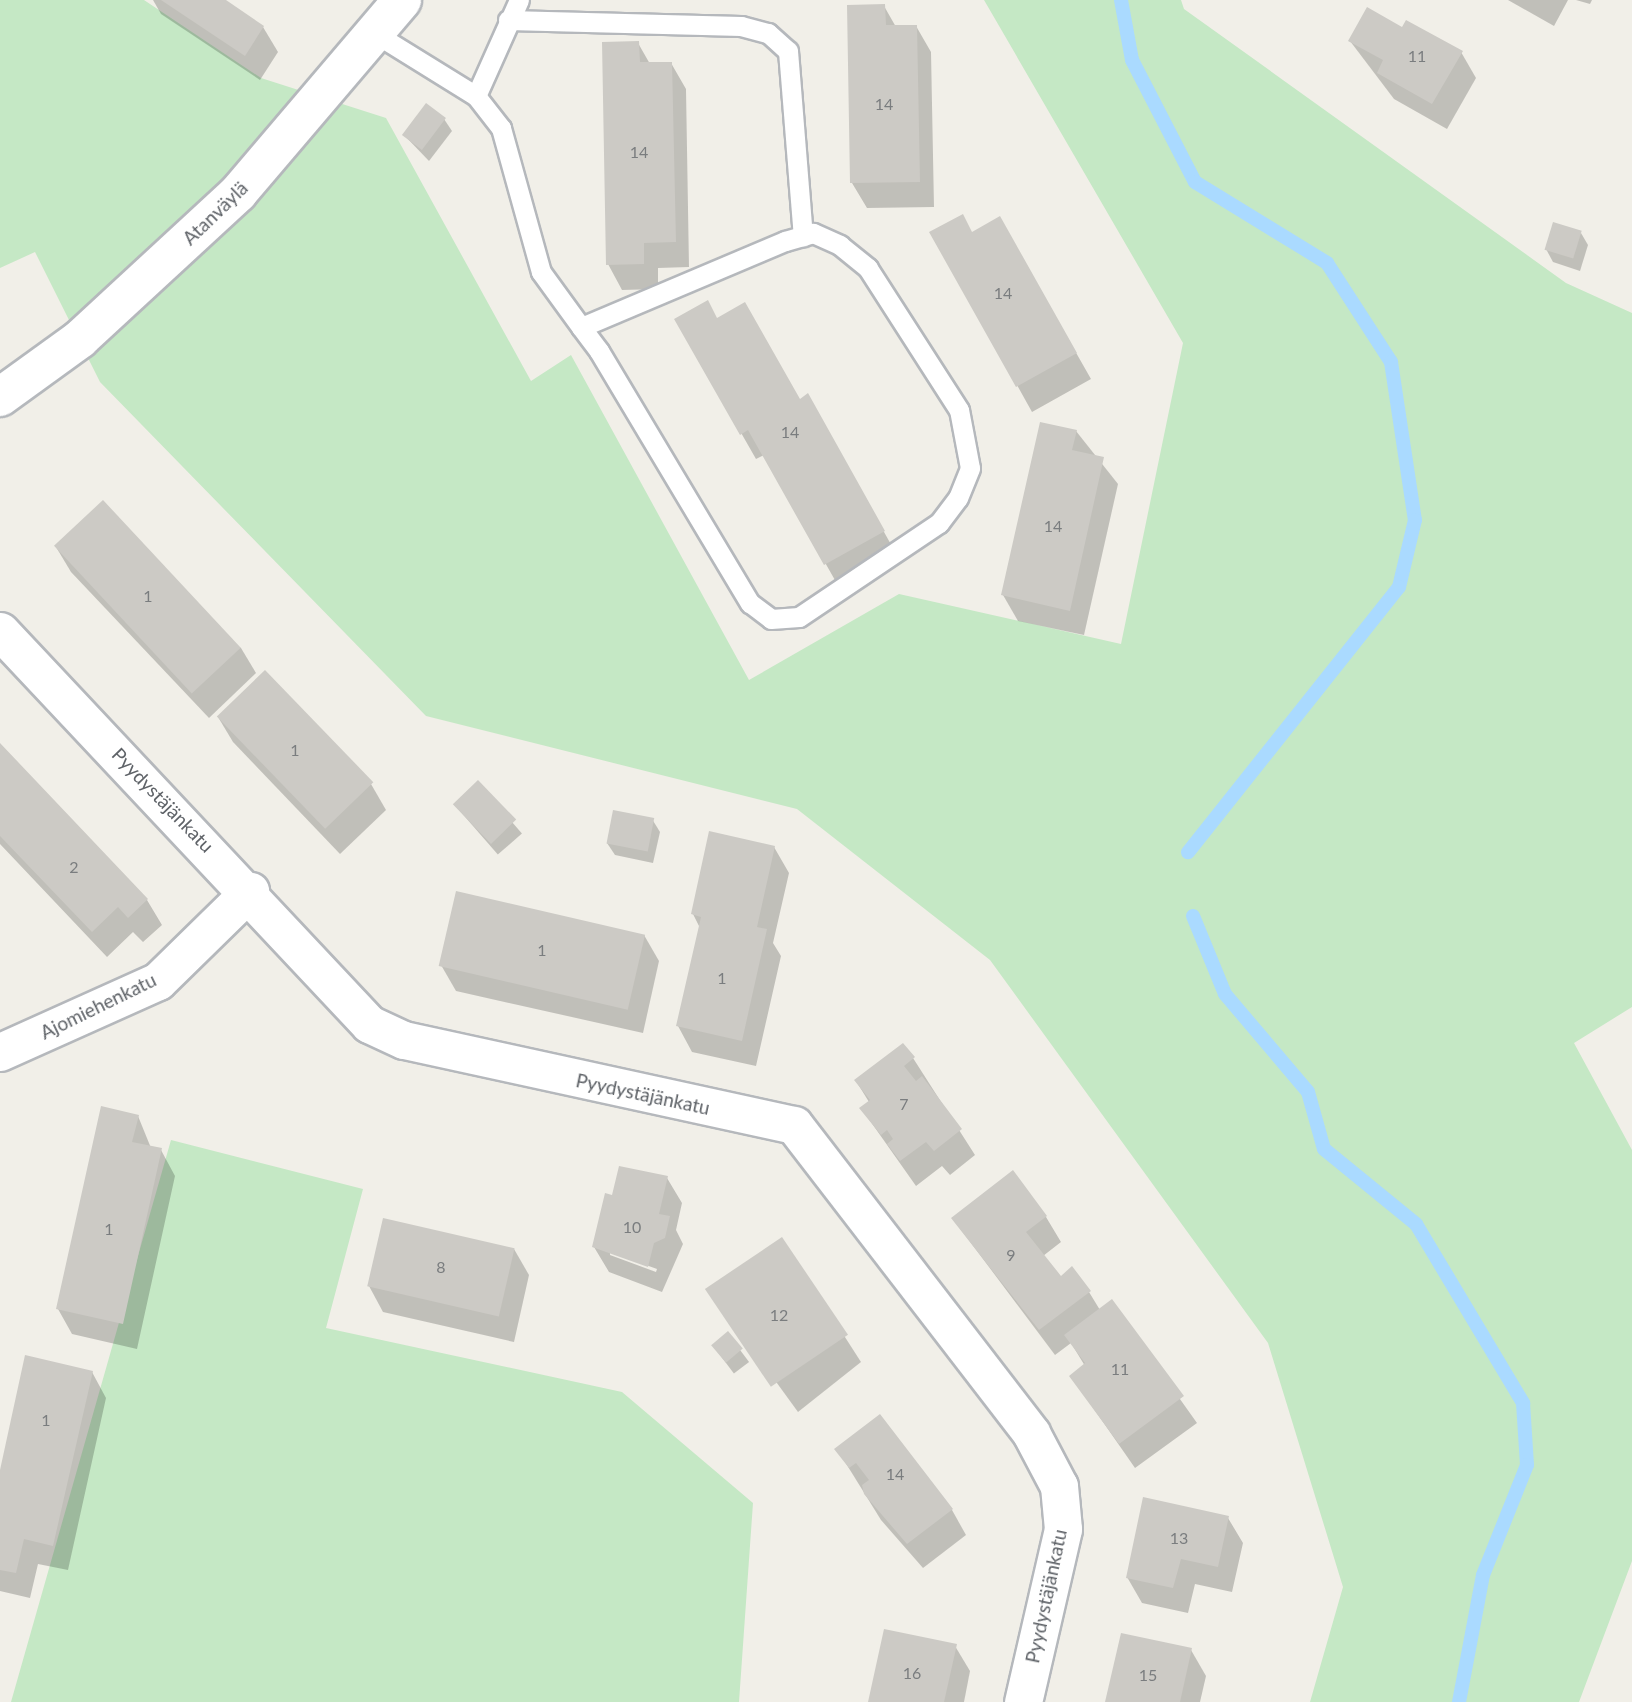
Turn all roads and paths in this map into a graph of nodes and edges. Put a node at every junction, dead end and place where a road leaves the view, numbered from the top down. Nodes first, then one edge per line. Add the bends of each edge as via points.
1 (402, 0) edge
2 (519, 0) edge
3 (508, 20) junction
4 (376, 34) junction
5 (476, 96) junction
6 (803, 236) junction
7 (581, 327) junction
8 (0, 397) edge
9 (0, 631) edge
10 (250, 891) junction
11 (0, 1052) edge
12 (1023, 1702) edge

1 - 4 street, Atanväylä
2 - 3 lane
3 - 5 lane
3 - 6 lane via 741,26 768,33 788,51
4 - 5 lane
4 - 8 street, Atanväylä via 238,193 80,339
5 - 7 lane via 501,128 541,272
6 - 7 lane
6 - 7 lane via 841,245 868,268 959,410 970,468 939,523 799,617 771,619 750,603
9 - 10 street, Pyydystäjänkatu
10 - 11 street, Ajomiehenkatu via 158,981
10 - 12 street, Pyydystäjänkatu via 342,999 369,1024 404,1040 793,1125 1031,1433 1059,1486 1063,1529

